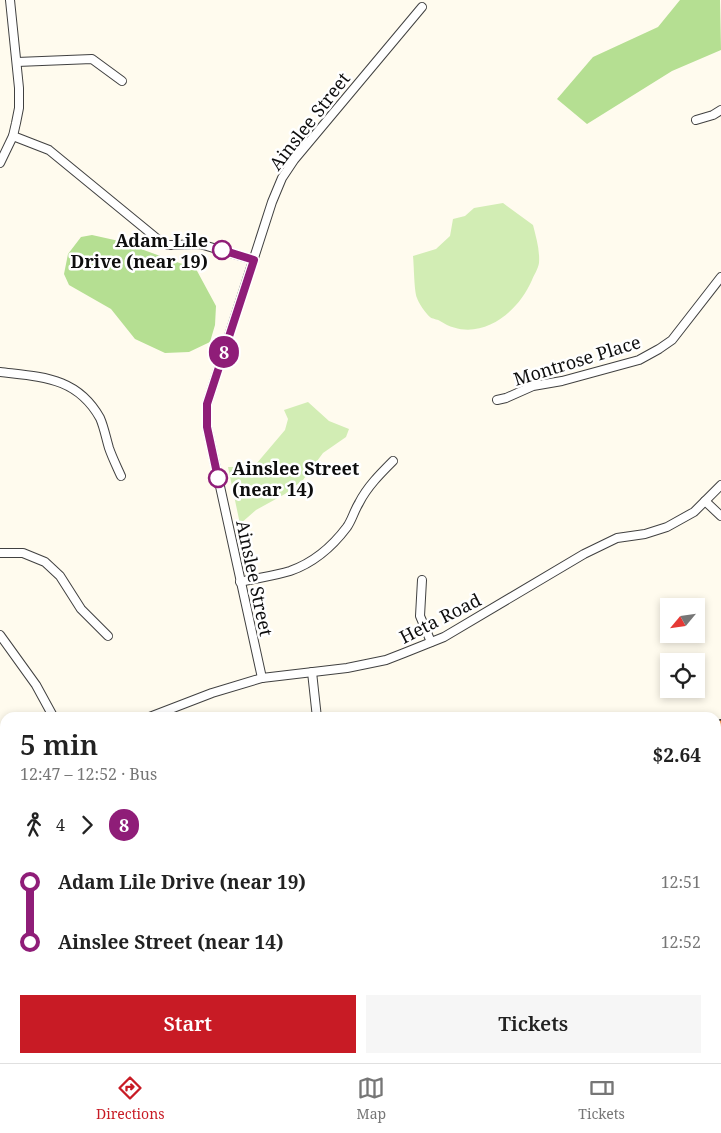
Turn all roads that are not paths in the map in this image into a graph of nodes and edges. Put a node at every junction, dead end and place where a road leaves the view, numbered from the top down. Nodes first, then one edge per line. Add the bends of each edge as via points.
1 (10, 0) edge
2 (422, 6) dead end
3 (17, 62) junction
4 (122, 81) dead end
5 (721, 110) edge
6 (696, 120) dead end
7 (12, 136) junction
8 (0, 163) edge
9 (254, 260) junction
10 (721, 277) edge
11 (0, 372) edge
12 (497, 400) dead end
13 (393, 461) dead end
14 (121, 476) dead end
15 (721, 485) edge
16 (705, 501) junction
17 (721, 516) edge
18 (0, 553) edge
19 (422, 580) dead end
20 (240, 582) junction
21 (0, 635) edge
22 (108, 636) dead end
23 (431, 642) junction
24 (312, 672) junction
25 (262, 678) junction
26 (51, 712) edge
27 (163, 712) edge
28 (315, 712) edge

1 - 3 street
2 - 9 street, Ainslee Street via 288,169 276,190
3 - 4 street via 92,59
3 - 7 street via 18,108
5 - 6 street
7 - 8 street
7 - 9 street via 49,150 160,241 168,245 200,244
9 - 20 street, Ainslee Street via 207,410 207,427
10 - 12 street, Montrose Place via 672,340 639,360 532,386
11 - 14 street via 60,381 74,389 89,402 101,420
13 - 20 street via 375,478 348,525 323,553 290,571
15 - 16 street, Heta Road
16 - 17 street
16 - 23 street, Heta Road via 694,512 667,527 617,538 584,554
18 - 22 street via 23,553 45,562 60,576 81,609
19 - 23 street via 420,616
20 - 25 street, Ainslee Street
21 - 26 street
23 - 24 street, Heta Road via 366,665
24 - 25 street, Heta Road
24 - 28 street
25 - 27 street, Heta Road

